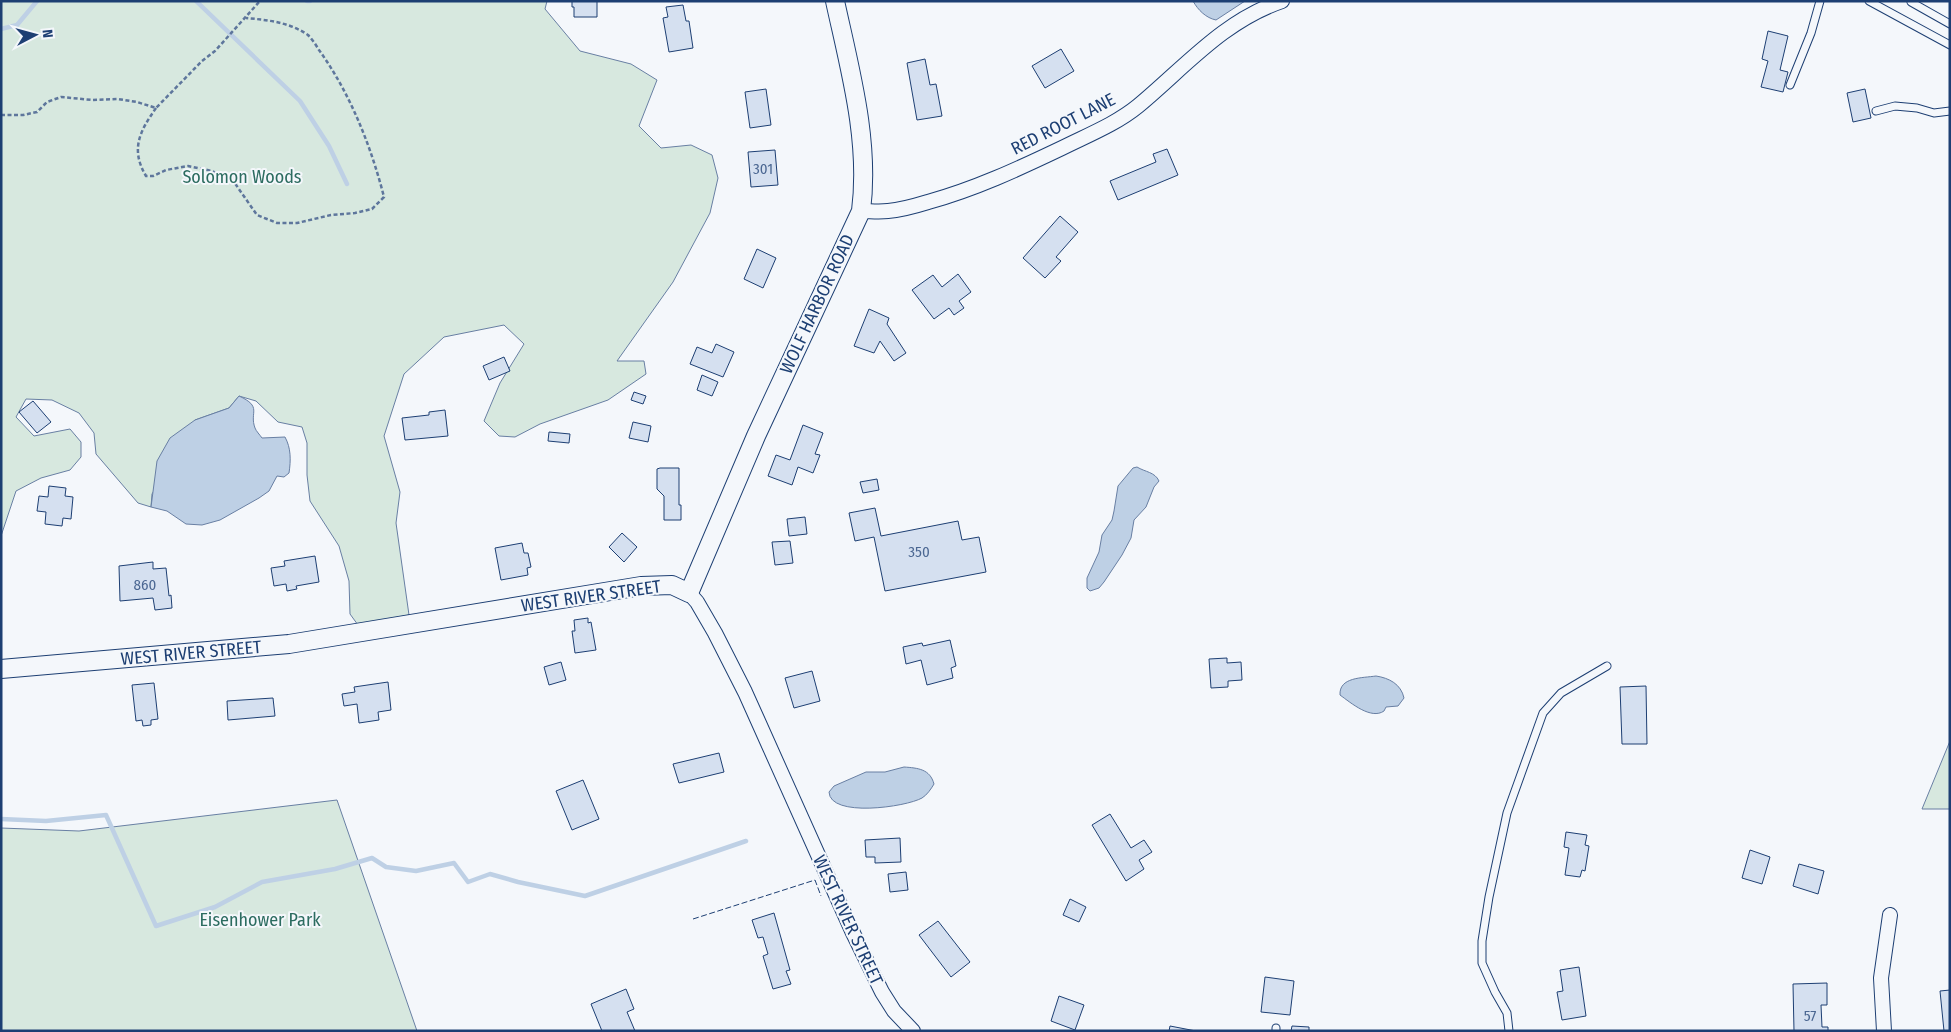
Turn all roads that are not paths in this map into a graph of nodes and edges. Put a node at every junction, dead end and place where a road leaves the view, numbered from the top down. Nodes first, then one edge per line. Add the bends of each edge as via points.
1 (835, 1) edge
2 (1282, 1) edge
3 (1820, 1) edge
4 (1869, 1) edge
5 (1911, 2) edge
6 (1950, 24) edge
7 (1950, 45) edge
8 (1790, 85) dead end
9 (1876, 111) dead end
10 (1950, 111) edge
11 (861, 211) junction
12 (689, 593) junction
13 (1607, 666) dead end
14 (1, 670) edge
15 (1890, 915) dead end
16 (913, 1031) edge
17 (1509, 1031) edge
18 (1884, 1031) edge

1 - 11 street, WOLF HARBOR ROAD via 862,140 864,176
2 - 11 street, RED ROOT LANE via 1245,16 1219,34 1138,106 1097,131 968,190 911,207
3 - 8 lane
4 - 7 lane
5 - 6 lane
9 - 10 lane via 1896,106 1934,113
11 - 12 street, WOLF HARBOR ROAD via 756,436
12 - 14 street, WEST RIVER STREET via 672,585 641,586 289,644
12 - 16 street, WEST RIVER STREET via 708,620 745,692 882,992
13 - 17 lane via 1560,693 1543,713 1507,813 1489,897 1482,963 1507,1013
15 - 18 street via 1881,978

